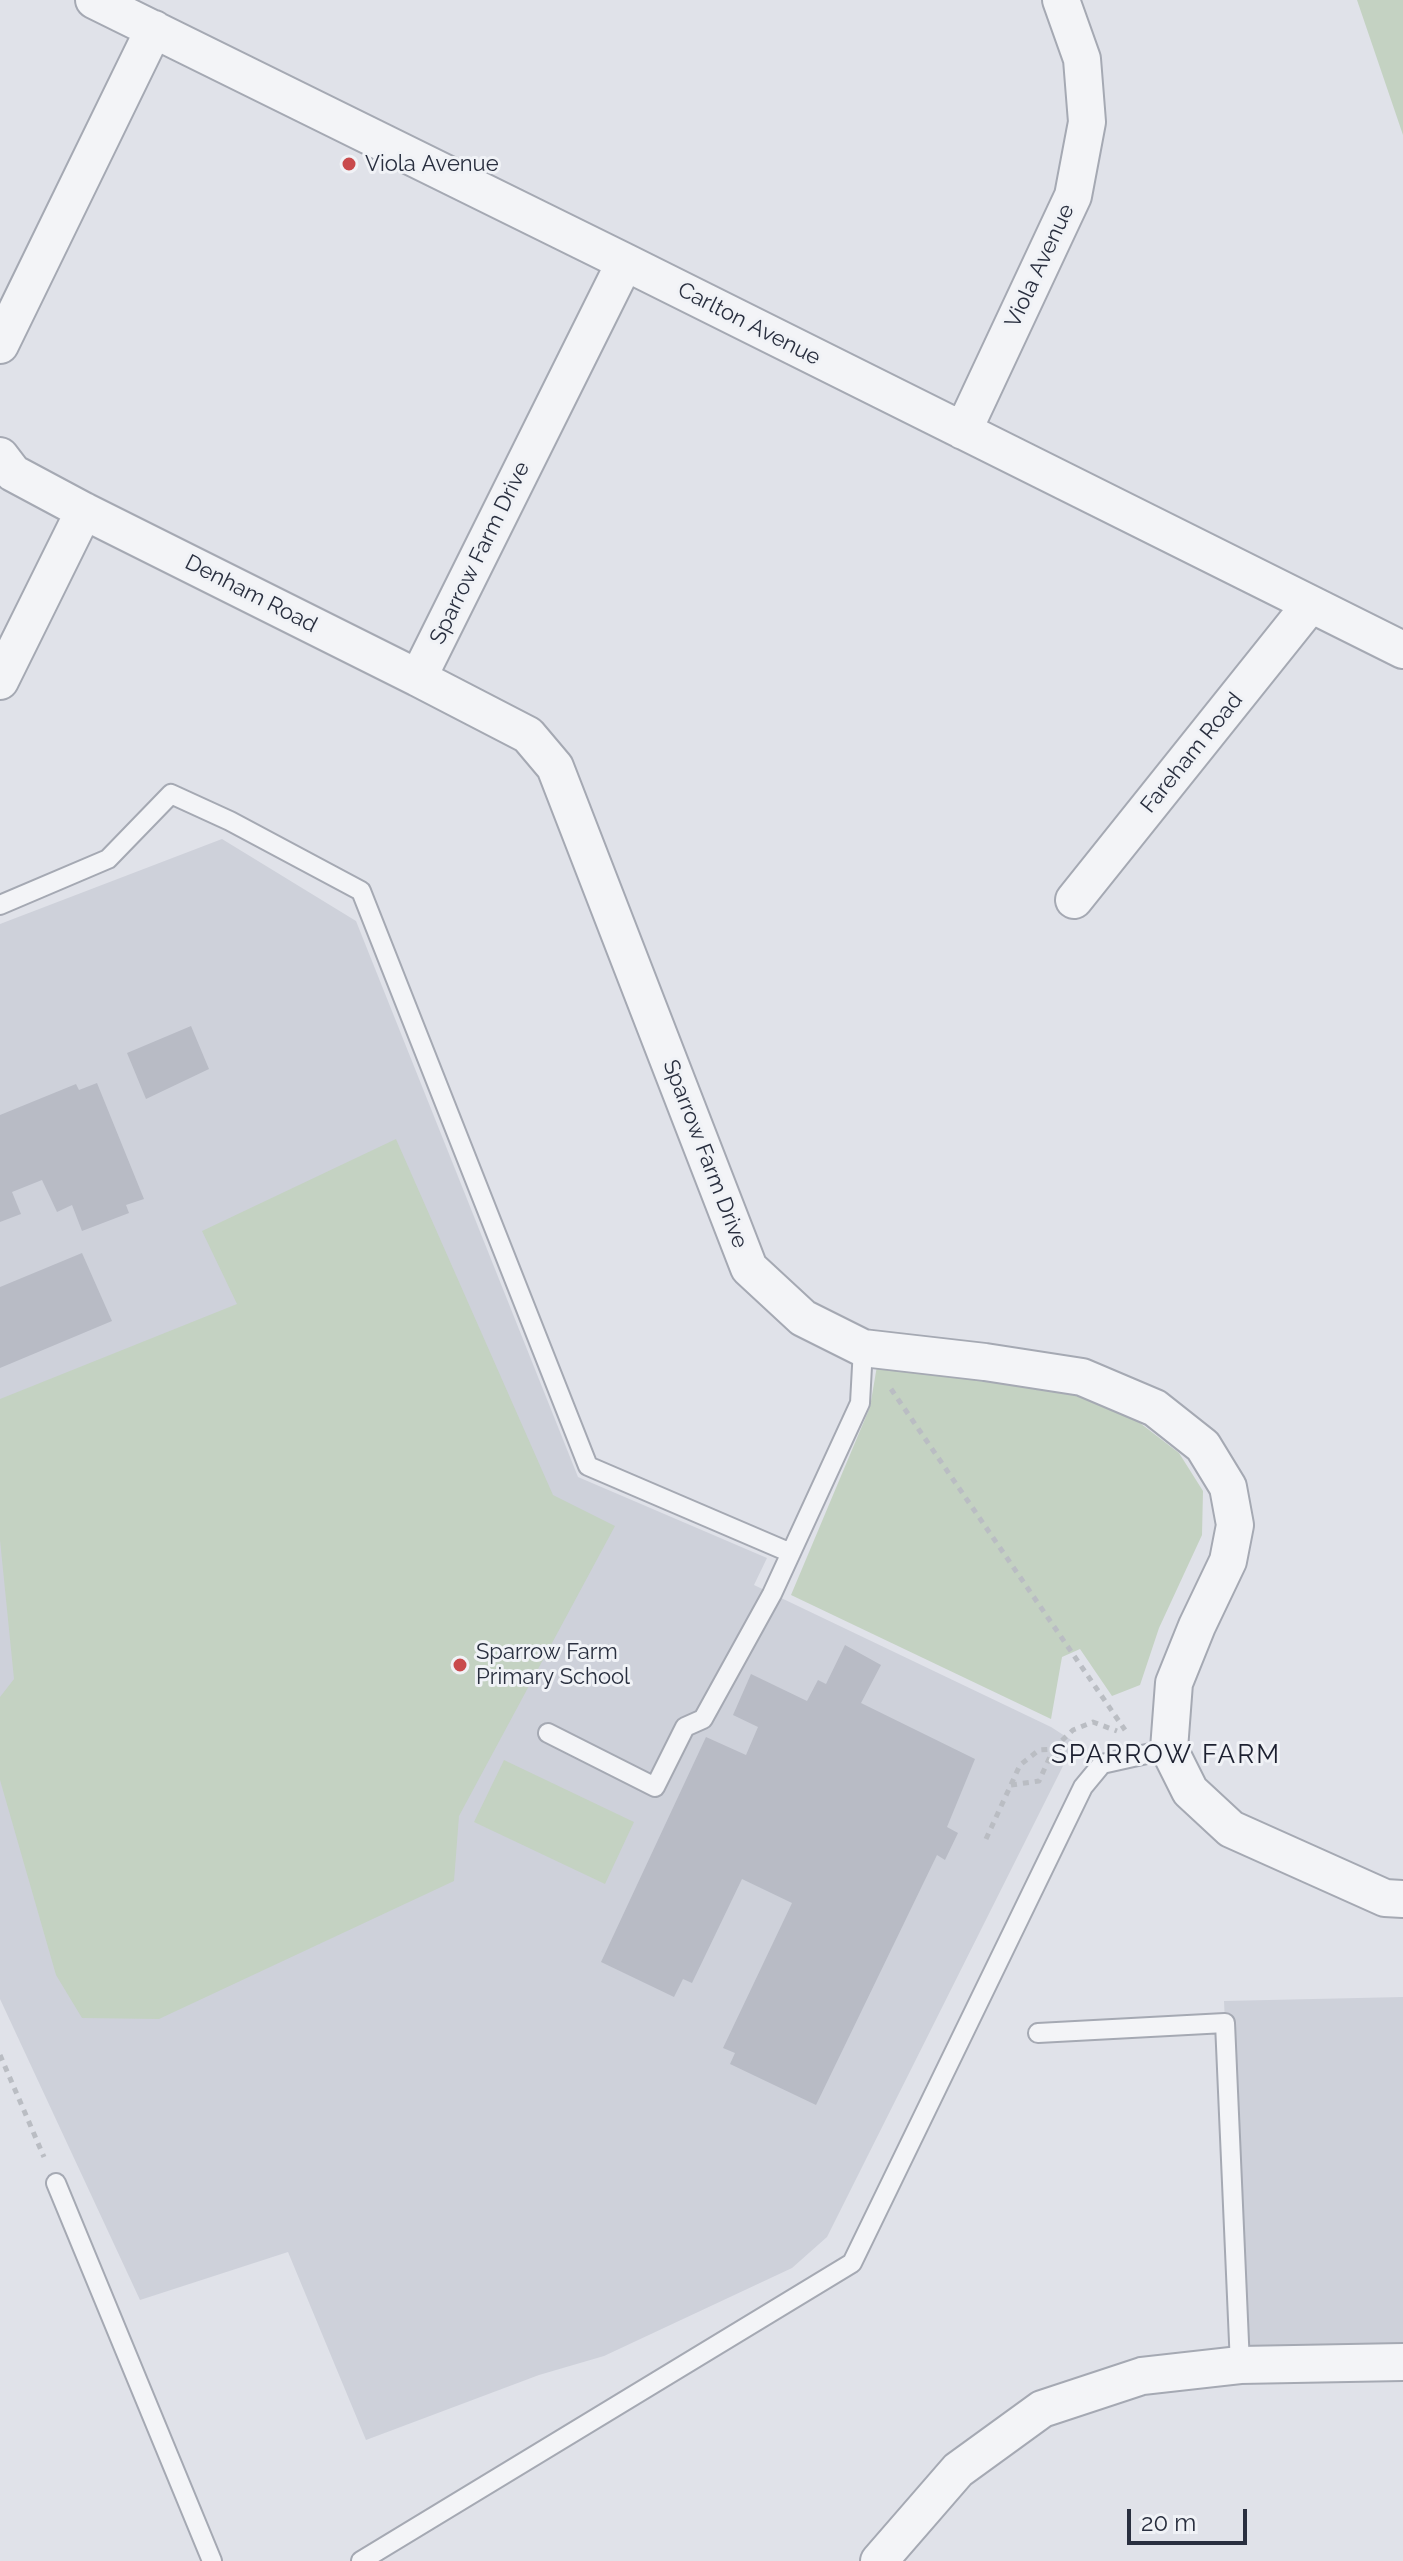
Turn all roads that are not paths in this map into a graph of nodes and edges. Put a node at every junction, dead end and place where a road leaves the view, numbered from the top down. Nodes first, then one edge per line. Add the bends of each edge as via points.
1 (94, 0) edge
2 (1061, 0) edge
3 (154, 29) junction
4 (625, 262) junction
5 (0, 345) edge
6 (963, 431) junction
7 (0, 456) edge
8 (84, 511) junction
9 (1310, 605) junction
10 (1403, 650) edge
11 (418, 678) junction
12 (0, 681) edge
13 (1074, 900) dead end
14 (0, 905) edge
15 (863, 1348) junction
16 (791, 1553) junction
17 (548, 1733) dead end
18 (1169, 1749) junction
19 (1403, 1899) edge
20 (1038, 2033) dead end
21 (56, 2183) road end
22 (1403, 2362) edge
23 (1240, 2365) junction
24 (212, 2561) edge
25 (361, 2561) edge
26 (879, 2561) edge

1 - 3 street, Carlton Avenue
2 - 6 street, Viola Avenue via 1082,59 1087,122 1073,196
3 - 4 street, Carlton Avenue
3 - 5 street
4 - 6 street, Carlton Avenue
4 - 11 street, Sparrow Farm Drive
6 - 9 street, Carlton Avenue
7 - 8 street, Denham Road via 13,473
8 - 11 street, Denham Road
8 - 12 street
9 - 10 street, Carlton Avenue
9 - 13 street, Fareham Road
11 - 15 street, Sparrow Farm Drive via 528,735 555,767 749,1268 803,1318
14 - 16 lane via 108,859 171,794 361,891 588,1466
15 - 16 lane via 860,1403
15 - 18 street, Sparrow Farm Drive via 1082,1377 1155,1408 1203,1446 1228,1487 1235,1525 1228,1561 1174,1683
16 - 17 lane via 703,1719 685,1727 655,1787
18 - 19 street via 1190,1791 1231,1829 1385,1898
18 - 25 lane via 1102,1764 1083,1787 852,2263
20 - 23 lane via 1225,2023
21 - 24 lane
22 - 23 street
23 - 26 street via 1142,2376 1042,2409 958,2470

